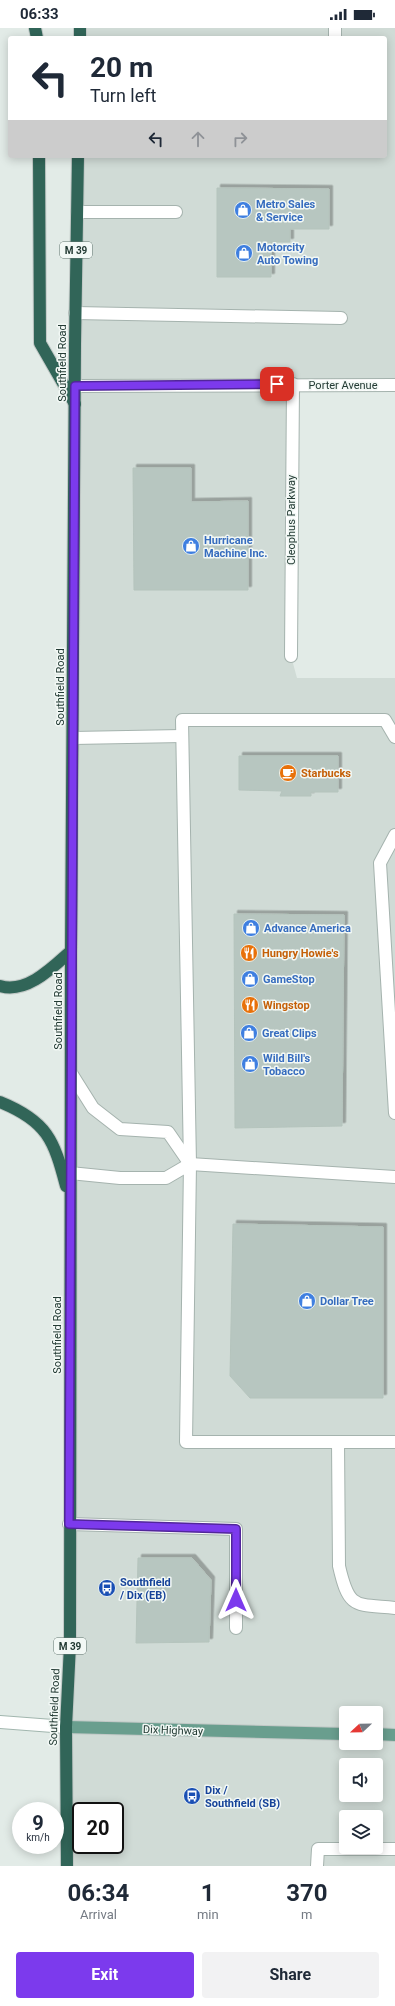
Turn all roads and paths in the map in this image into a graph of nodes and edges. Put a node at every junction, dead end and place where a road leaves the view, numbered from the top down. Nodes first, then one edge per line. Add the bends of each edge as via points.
1 (40, 158) edge
2 (78, 158) edge
3 (77, 212) junction
4 (176, 212) dead end
5 (75, 314) junction
6 (341, 318) dead end
7 (293, 384) junction
8 (395, 385) edge
9 (75, 386) junction
10 (75, 405) junction
11 (292, 656) dead end
12 (182, 736) junction
13 (395, 737) edge
14 (73, 738) junction
15 (395, 835) edge
16 (71, 951) junction
17 (0, 986) edge
18 (71, 1073) junction
19 (0, 1102) edge
20 (395, 1113) edge
21 (190, 1164) junction
22 (70, 1173) junction
23 (395, 1177) edge
24 (71, 1203) junction
25 (338, 1442) junction
26 (395, 1442) edge
27 (69, 1524) junction
28 (395, 1608) edge
29 (236, 1628) dead end
30 (0, 1722) edge
31 (66, 1727) junction
32 (339, 1734) edge
33 (383, 1734) edge
34 (395, 1735) edge
35 (395, 1849) edge
36 (67, 1866) edge
37 (317, 1866) edge

1 - 10 highway via 40,343
2 - 3 highway, Southfield Road / M 39
3 - 4 street
3 - 5 highway, Southfield Road / M 39
5 - 6 street
5 - 9 highway, Southfield Road / M 39
7 - 8 street, Porter Avenue
7 - 9 street, Porter Avenue
7 - 11 street, Cleophus Parkway
9 - 10 highway, Southfield Road / M 39
10 - 14 highway, Southfield Road / M 39
12 - 13 street via 182,720 385,720
12 - 14 street
12 - 21 street
14 - 16 highway, Southfield Road / M 39
15 - 20 street via 380,864
16 - 17 highway via 48,972 24,985 6,988
16 - 18 highway, Southfield Road / M 39
18 - 21 street via 93,1108 120,1129 168,1132
18 - 22 highway, Southfield Road / M 39
19 - 24 highway via 22,1111 46,1134 56,1150
21 - 22 street via 166,1178 120,1178
21 - 23 street
21 - 25 street via 186,1442
22 - 24 highway, Southfield Road / M 39
24 - 27 highway, Southfield Road / M 39
25 - 26 street
25 - 28 street via 339,1566 343,1585 348,1595 358,1604
27 - 29 street via 236,1529
27 - 31 highway, Southfield Road / M 39 via 70,1645
30 - 31 street, Dix Highway
31 - 32 main road, Dix Highway
31 - 36 highway, Southfield Road / M 39
33 - 34 main road
35 - 37 street via 318,1849

